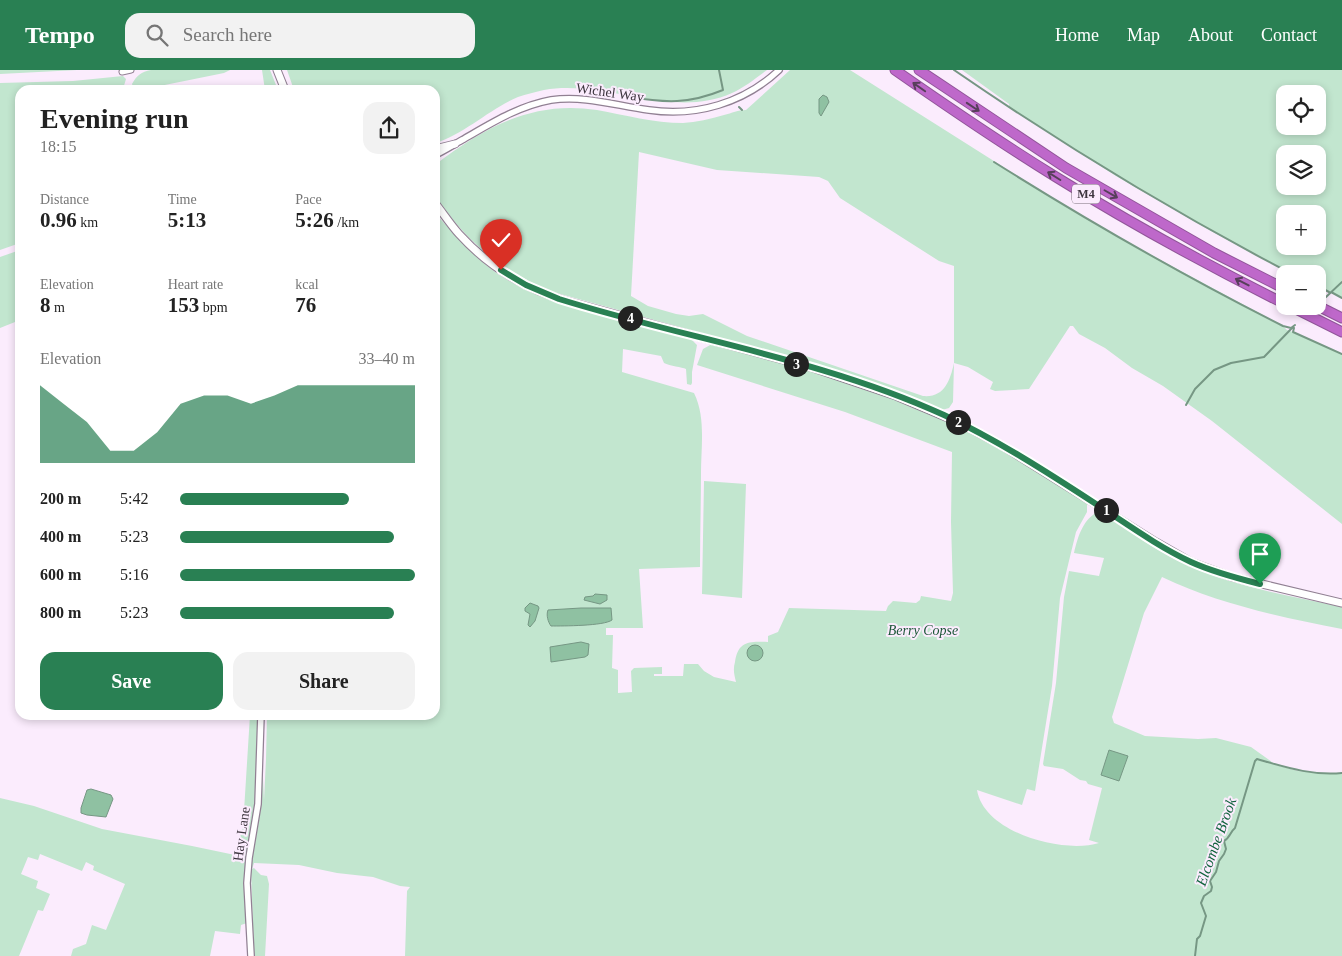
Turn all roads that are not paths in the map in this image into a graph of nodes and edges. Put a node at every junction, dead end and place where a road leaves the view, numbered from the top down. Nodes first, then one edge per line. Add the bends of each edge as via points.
1 (130, 70) edge
2 (276, 70) edge
3 (779, 70) edge
4 (895, 70) edge
5 (919, 70) edge
6 (122, 72) dead end
7 (283, 85) edge
8 (455, 144) joint
9 (440, 152) edge
10 (440, 209) edge
11 (1276, 284) edge
12 (1276, 299) edge
13 (1326, 310) edge
14 (1308, 315) edge
15 (1342, 318) edge
16 (1342, 332) edge
17 (1342, 603) edge
18 (262, 720) edge
19 (250, 956) edge

1 - 6 street
2 - 7 main road
3 - 8 street, Wichel Way via 760,86 737,98 692,111 666,112 585,99 540,102 509,114
12 -> 4 highway, M4 via 1057,178
5 -> 11 highway, M4 via 1074,173
8 - 9 main road
10 - 17 main road via 459,234 484,257 536,290 842,377 903,398 1001,445 1191,562 1232,577
13 - 15 highway
14 - 16 highway
18 - 19 street, Hay Lane via 258,804 247,883

